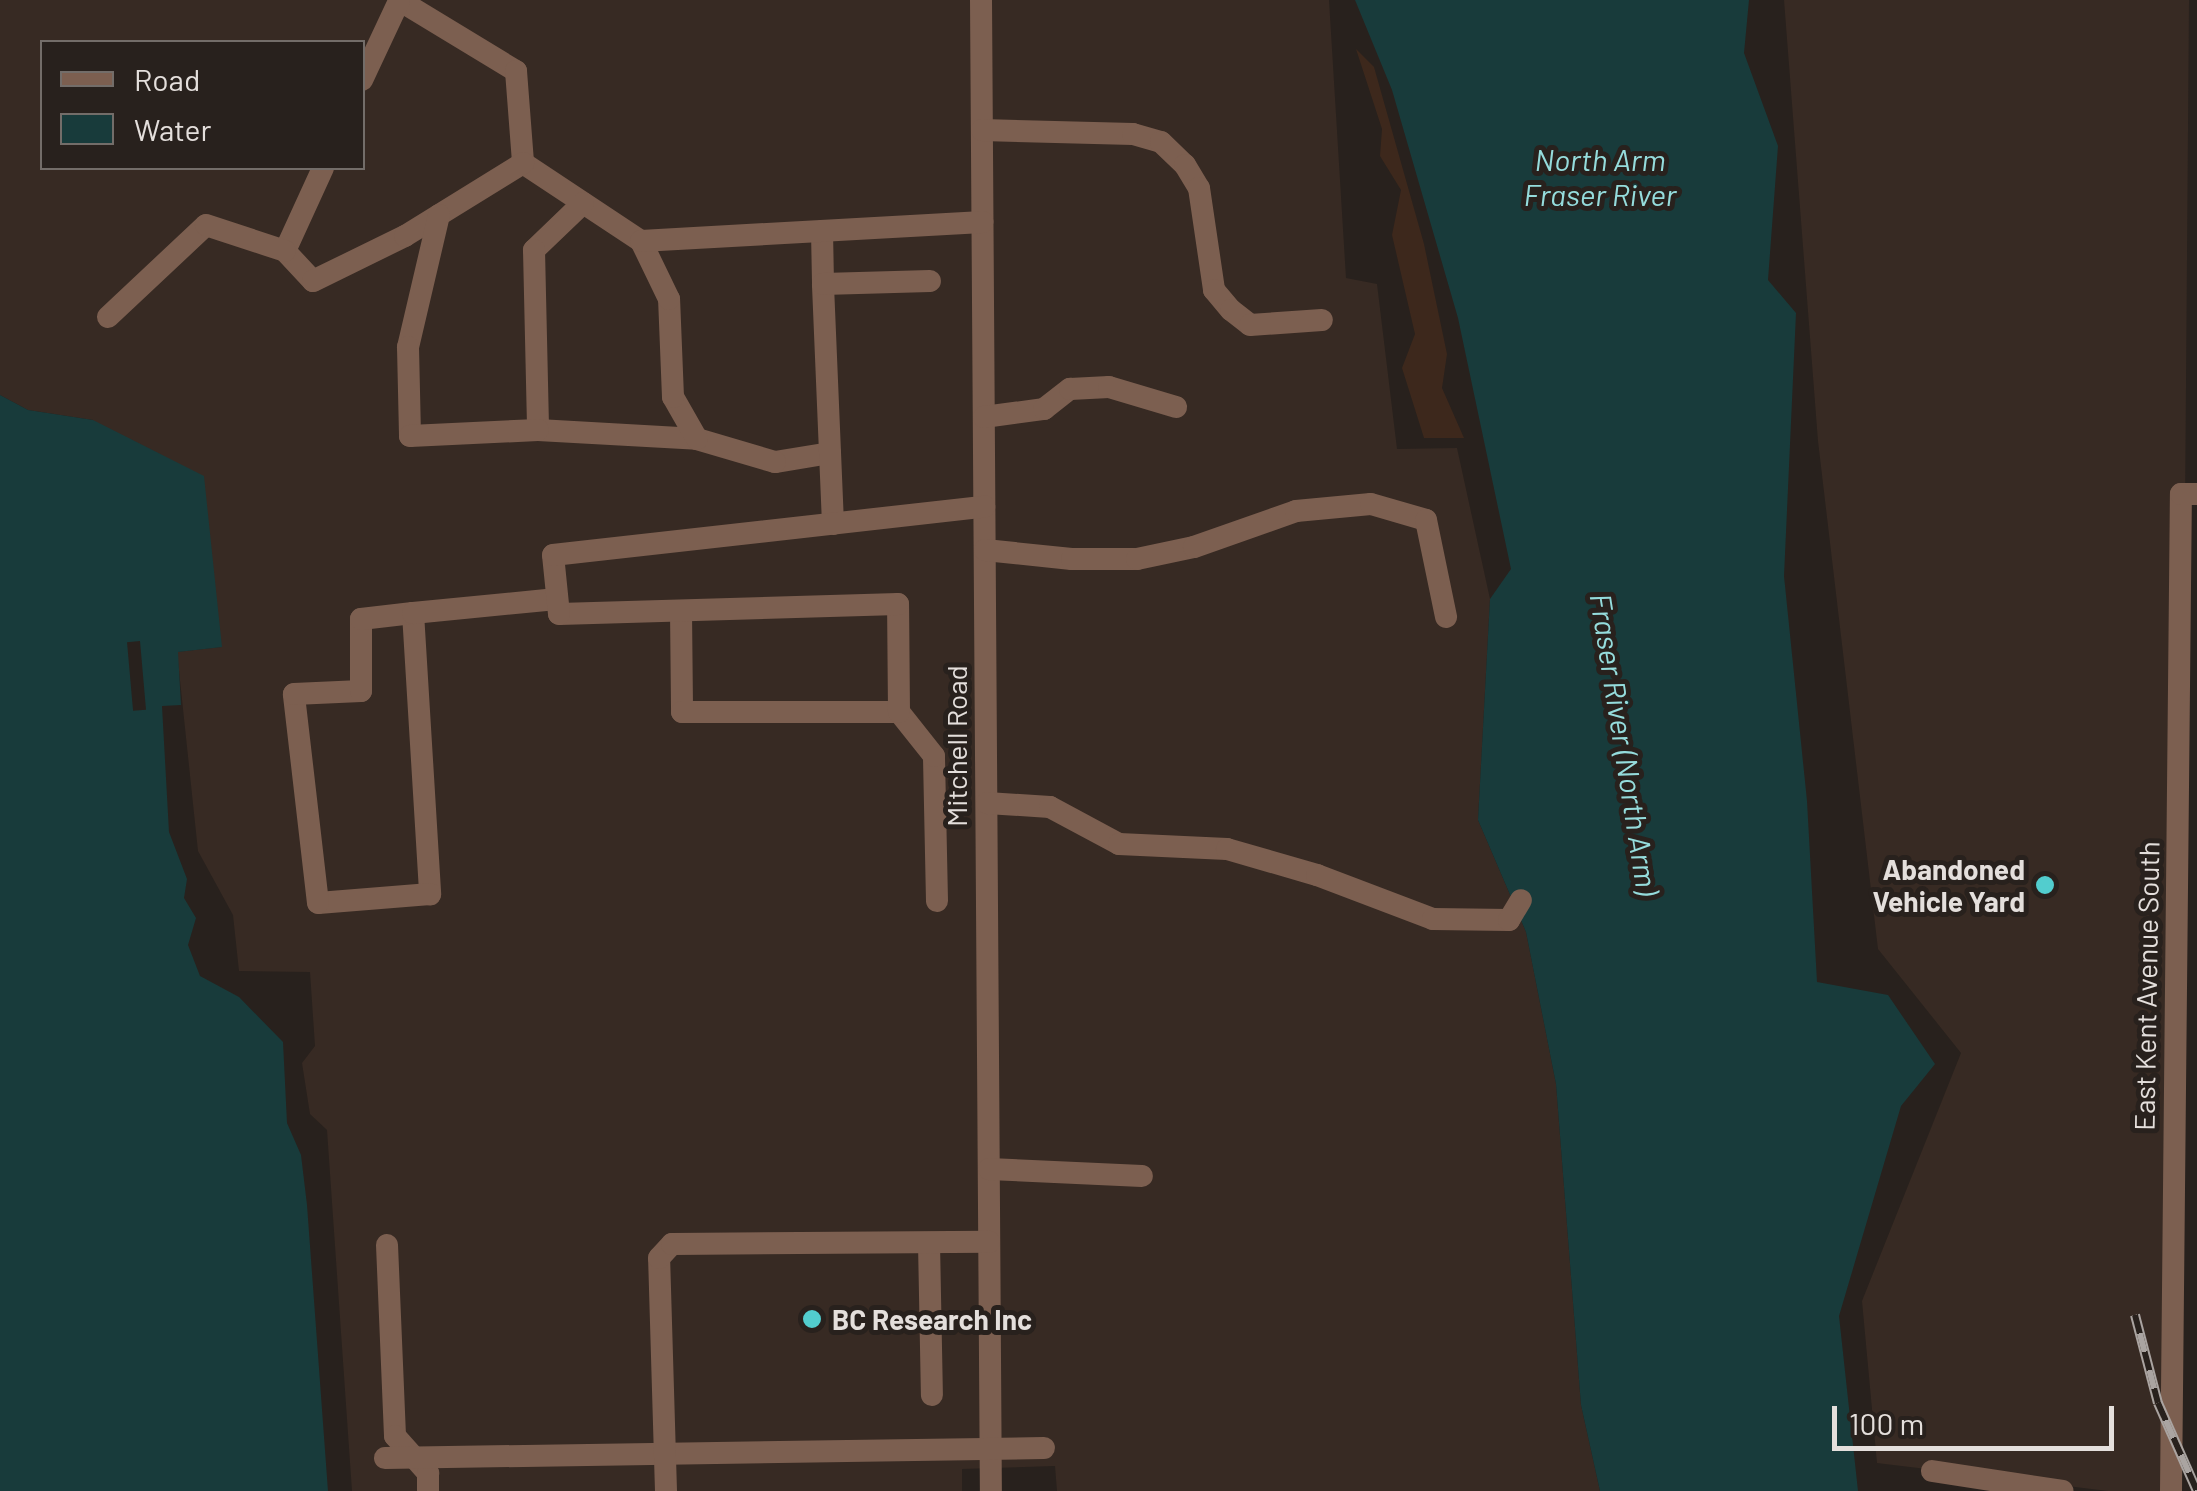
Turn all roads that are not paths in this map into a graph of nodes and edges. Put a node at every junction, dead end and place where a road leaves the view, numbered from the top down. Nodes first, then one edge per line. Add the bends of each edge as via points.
1 (399, 0) edge
2 (980, 0) edge
3 (365, 74) edge
4 (982, 130) junction
5 (523, 164) junction
6 (322, 170) edge
7 (583, 203) junction
8 (439, 215) junction
9 (982, 222) junction
10 (822, 231) junction
11 (641, 241) junction
12 (285, 251) junction
13 (930, 281) dead end
14 (823, 284) junction
15 (108, 317) dead end
16 (1322, 320) dead end
17 (1176, 407) dead end
18 (984, 418) junction
19 (538, 430) junction
20 (697, 439) junction
21 (830, 453) junction
22 (2191, 494) edge
23 (984, 507) junction
24 (833, 524) junction
25 (985, 550) junction
26 (556, 600) junction
27 (681, 611) junction
28 (413, 613) junction
29 (1446, 617) dead end
30 (899, 712) junction
31 (987, 803) junction
32 (1521, 900) dead end
33 (937, 901) dead end
34 (989, 1169) junction
35 (1142, 1176) dead end
36 (990, 1242) junction
37 (929, 1243) junction
38 (386, 1245) dead end
39 (932, 1395) dead end
40 (989, 1448) junction
41 (1044, 1448) dead end
42 (665, 1454) junction
43 (385, 1458) dead end
44 (412, 1458) junction
45 (1932, 1471) dead end
46 (428, 1491) edge
47 (666, 1491) edge
48 (990, 1491) edge
49 (2062, 1491) edge
50 (2171, 1491) edge

1 - 3 street
1 - 5 street via 516,70
2 - 4 street, Mitchell Road
4 - 9 street, Mitchell Road
4 - 16 street via 1134,134 1161,142 1199,188 1214,290 1231,310 1250,325
5 - 7 street
5 - 8 street
6 - 12 street
7 - 11 street
7 - 19 street via 534,250
8 - 12 street via 314,281
8 - 19 street via 408,347 410,436
9 - 10 street
9 - 18 street, Mitchell Road
10 - 11 street
10 - 14 street
11 - 20 street via 669,300 673,397
12 - 15 street via 206,225
13 - 14 street
14 - 21 street
17 - 18 street via 1109,387 1070,389 1044,408
18 - 23 street, Mitchell Road
19 - 20 street
20 - 21 street via 775,462
21 - 24 street
22 - 50 street, East Kent Avenue South
23 - 24 street
23 - 25 street, Mitchell Road
24 - 26 street via 552,555
25 - 29 street via 1137,558 1194,547 1296,511 1372,504 1426,520
25 - 31 street, Mitchell Road
26 - 27 street via 558,614
26 - 28 street
27 - 30 street via 682,712
27 - 30 street via 898,604
28 - 28 street via 361,619 362,691 294,694 318,903 430,894
30 - 33 street via 934,756
31 - 32 street via 1050,808 1119,844 1228,849 1432,919 1510,920
31 - 34 street, Mitchell Road
34 - 35 street
34 - 36 street, Mitchell Road
36 - 37 street
36 - 40 street, Mitchell Road
37 - 39 street
37 - 42 street via 672,1244 660,1258
38 - 44 street via 392,1411 396,1436
40 - 41 street
40 - 42 street
40 - 48 street, Mitchell Road
42 - 44 street
42 - 47 street
43 - 44 street
44 - 46 street via 428,1473
45 - 49 street

